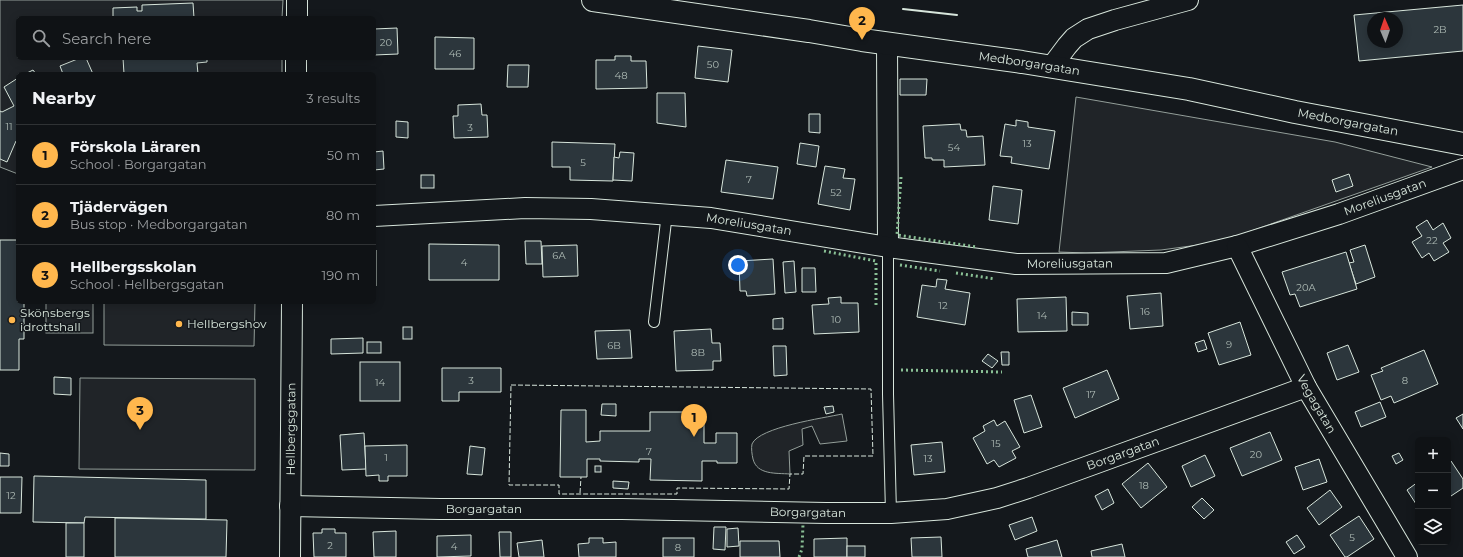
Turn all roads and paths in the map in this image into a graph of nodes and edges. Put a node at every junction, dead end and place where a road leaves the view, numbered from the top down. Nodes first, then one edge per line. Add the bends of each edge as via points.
1 (297, 0) edge
2 (593, 0) edge
3 (1188, 0) edge
4 (658, 5) edge
5 (297, 16) edge
6 (887, 43) junction
7 (296, 60) edge
8 (1052, 66) junction
9 (296, 72) edge
10 (1463, 144) edge
11 (1463, 169) edge
12 (667, 214) junction
13 (376, 216) edge
14 (1237, 246) junction
15 (888, 247) junction
16 (292, 304) edge
17 (654, 322) dead end
18 (1306, 387) junction
19 (290, 506) junction
20 (891, 513) junction
21 (290, 557) edge
22 (1407, 557) edge

1 - 5 street
2 - 4 street, Medborgargatan
3 - 8 street via 1088,29 1066,46
4 - 6 street, Medborgargatan
6 - 8 street, Medborgargatan
6 - 15 street
7 - 9 street
8 - 10 street, Medborgargatan via 1188,88 1295,112
11 - 14 street, Moreliusgatan via 1338,214
12 - 13 street, Moreliusgatan via 525,208
12 - 15 street, Moreliusgatan via 760,225
12 - 17 lane
14 - 15 street, Moreliusgatan via 1166,263 1016,264
14 - 18 street, Vegagatan
15 - 20 lane
16 - 19 street, Hellbergsgatan
18 - 20 street, Borgargatan via 996,498 947,509
18 - 22 street, Vegagatan
19 - 20 street, Borgargatan
19 - 21 street, Hellbergsgatan

